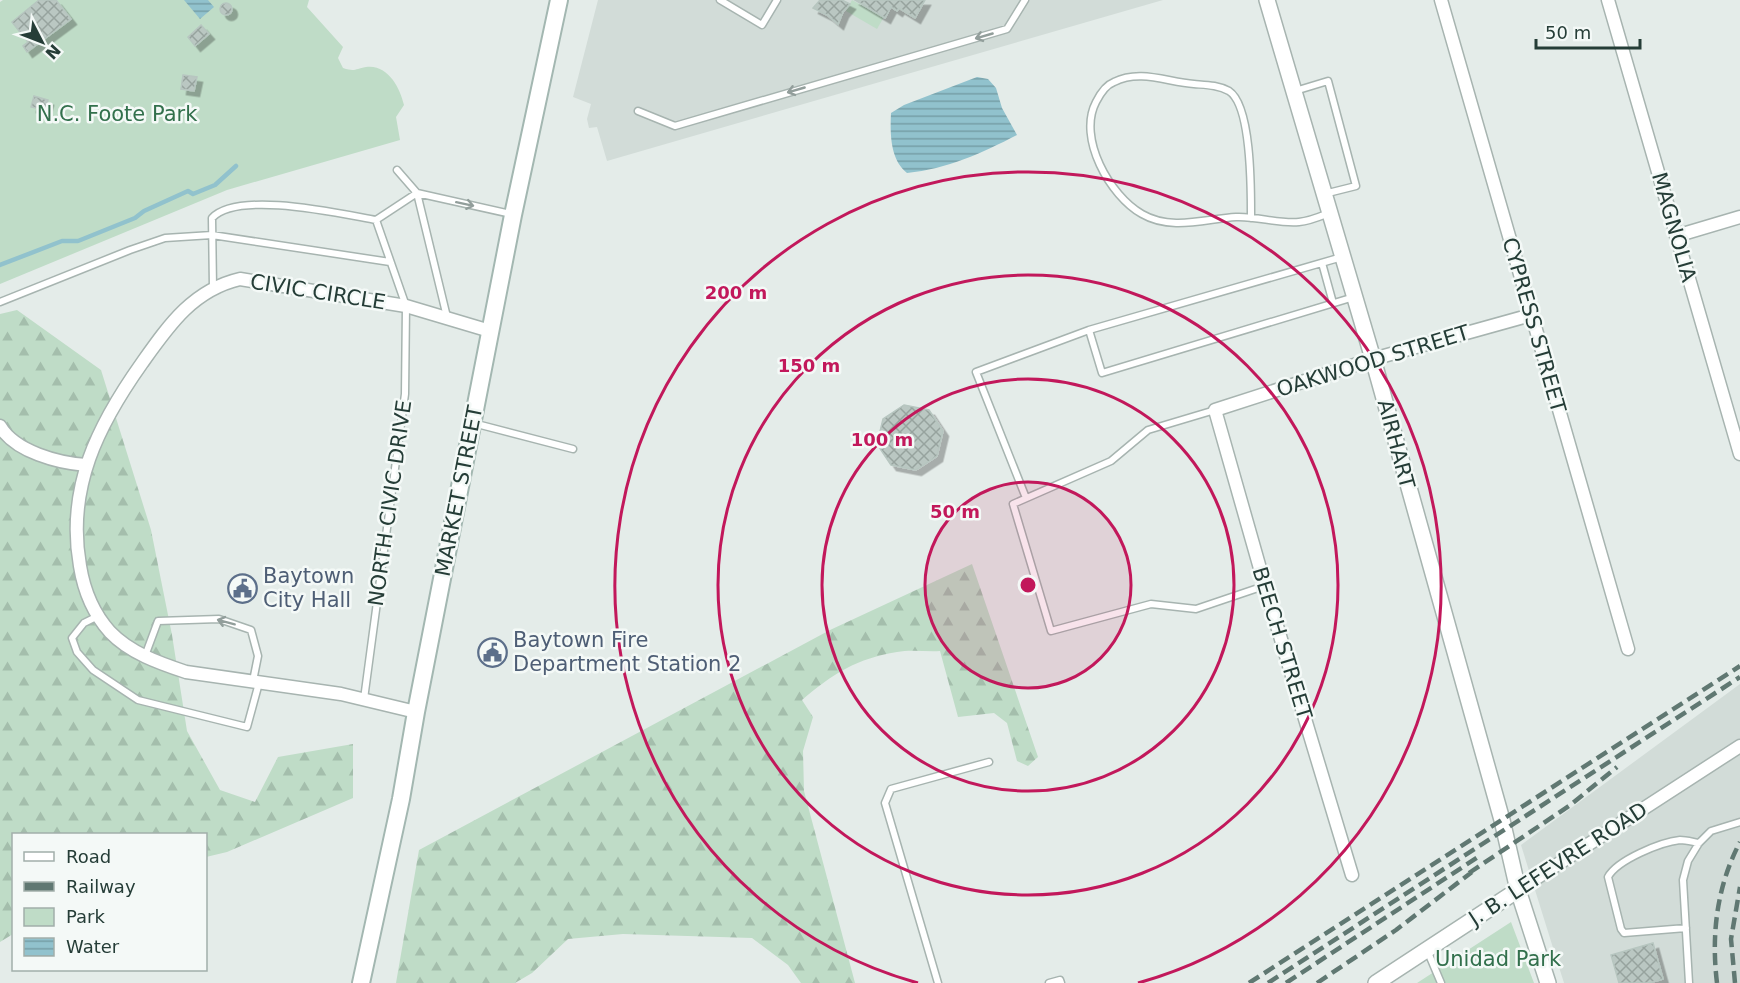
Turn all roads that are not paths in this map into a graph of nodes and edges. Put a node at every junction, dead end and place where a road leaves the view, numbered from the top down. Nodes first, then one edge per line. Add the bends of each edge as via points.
1 (559, 0) edge
2 (720, 0) edge
3 (777, 0) edge
4 (1025, 0) edge
5 (1267, 0) edge
6 (1441, 0) edge
7 (1608, 0) edge
8 (1294, 92) junction
9 (638, 111) dead end
10 (397, 170) dead end
11 (417, 193) junction
12 (1324, 194) junction
13 (1330, 213) junction
14 (513, 214) junction
15 (1740, 217) edge
16 (1251, 218) junction
17 (376, 219) junction
18 (212, 235) junction
19 (1676, 236) junction
20 (1343, 256) junction
21 (390, 262) junction
22 (1322, 262) junction
23 (213, 288) junction
24 (1354, 297) junction
25 (0, 302) edge
26 (1333, 303) junction
27 (406, 306) junction
28 (1531, 315) junction
29 (447, 318) junction
30 (1089, 330) junction
31 (490, 331) junction
32 (1373, 360) junction
33 (1215, 410) junction
34 (472, 423) junction
35 (0, 426) edge
36 (573, 449) dead end
37 (1740, 454) edge
38 (86, 465) junction
39 (1026, 498) junction
40 (1265, 586) junction
41 (98, 616) junction
42 (1628, 649) dead end
43 (145, 656) junction
44 (256, 682) junction
45 (364, 700) junction
46 (416, 712) junction
47 (1740, 746) edge
48 (989, 762) dead end
49 (1740, 822) edge
50 (1699, 843) junction
51 (1352, 875) dead end
52 (1518, 890) junction
53 (1686, 928) junction
54 (1427, 950) junction
55 (361, 983) edge
56 (938, 983) edge
57 (1049, 983) edge
58 (1061, 983) edge
59 (1376, 983) edge
60 (1441, 983) edge
61 (1548, 983) edge
62 (1689, 983) edge

1 - 14 main road, MARKET STREET
2 - 3 lane via 762,25
4 -> 9 lane via 1007,29 675,126
5 - 8 street, AIRHART
6 - 28 street, CYPRESS STREET
7 - 19 street, MAGNOLIA
8 - 12 street, AIRHART
8 - 12 lane via 1328,81 1356,186
10 - 11 lane
11 -> 14 lane
11 - 17 lane
11 - 29 lane
12 - 13 street, AIRHART
13 - 16 lane via 1297,222
13 - 20 street, AIRHART
14 - 31 main road, MARKET STREET
15 - 19 street
16 - 16 lane via 1161,222 1126,204 1099,162 1091,138 1094,107 1101,93 1112,82 1132,76 1213,85 1229,91 1242,113 1251,181
17 - 18 lane via 282,204 247,205 217,213 212,218
17 - 21 lane
18 - 21 lane
18 - 23 lane
18 - 25 lane via 165,238
19 - 37 street, MAGNOLIA
20 - 22 lane
20 - 24 street, AIRHART
21 - 27 lane
22 - 26 lane
22 - 30 lane
23 - 27 street, CIVIC CIRCLE via 240,279
23 - 38 street, CIVIC CIRCLE via 181,314 156,343 111,412
24 - 26 lane
24 - 32 street, AIRHART
26 - 30 lane via 1102,373
27 - 29 street, CIVIC CIRCLE
27 - 45 lane, NORTH CIVIC DRIVE via 405,394
28 - 32 street, OAKWOOD STREET
28 - 42 street, CYPRESS STREET
29 - 31 street, CIVIC CIRCLE
30 - 39 lane via 976,372
31 - 34 main road, MARKET STREET
32 - 33 street, OAKWOOD STREET
32 - 52 street, AIRHART via 1502,820
33 - 39 lane via 1148,430 1111,461
33 - 40 street, BEECH STREET
34 - 36 lane
34 - 46 main road, MARKET STREET
35 - 38 street via 11,439 44,457
38 - 41 street, CIVIC CIRCLE via 76,533 82,579
39 - 40 lane via 1013,504 1051,631 1151,604 1196,609
40 - 51 street, BEECH STREET
41 - 43 street, CIVIC CIRCLE via 111,633
41 - 44 lane via 84,623 72,638 76,652 93,670 138,700 247,727
43 - 44 street, CIVIC CIRCLE via 186,672
44 -> 43 lane via 258,656 251,630 219,619 158,621
44 - 45 street, CIVIC CIRCLE
45 - 46 street, CIVIC CIRCLE
46 - 55 main road, MARKET STREET
47 - 52 street, J. B. LEFEVRE ROAD
48 - 56 lane via 891,789 885,803
49 - 50 lane via 1712,831
50 - 53 lane via 1683,880
50 - 53 lane via 1677,841 1644,851 1611,871 1608,877 1624,933
52 - 54 street, J. B. LEFEVRE ROAD
52 - 61 street, AIRHART
53 - 62 lane
54 - 59 street, J. B. LEFEVRE ROAD
54 - 60 lane
57 - 58 lane

